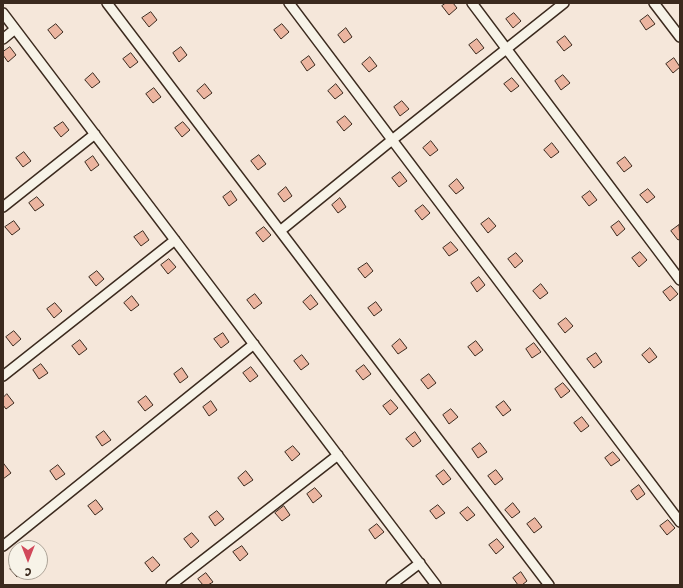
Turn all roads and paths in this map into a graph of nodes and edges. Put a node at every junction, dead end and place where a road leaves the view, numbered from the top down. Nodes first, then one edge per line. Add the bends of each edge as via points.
1 (107, 3) edge
2 (289, 3) edge
3 (472, 3) edge
4 (564, 3) edge
5 (654, 3) edge
6 (3, 13) edge
7 (15, 29) junction
8 (680, 37) edge
9 (3, 39) edge
10 (506, 49) junction
11 (95, 134) junction
12 (392, 140) junction
13 (3, 207) edge
14 (280, 232) junction
15 (175, 240) junction
16 (680, 280) edge
17 (254, 344) junction
18 (3, 376) edge
19 (338, 455) junction
20 (680, 522) edge
21 (3, 546) edge
22 (420, 563) junction
23 (171, 585) edge
24 (391, 585) edge
25 (436, 585) edge
26 (549, 585) edge

1 - 14 lane
2 - 12 lane
3 - 10 lane
4 - 10 lane
5 - 8 lane
6 - 7 lane
7 - 9 lane
7 - 11 lane
10 - 12 lane
10 - 16 lane
11 - 13 lane
11 - 15 lane
12 - 14 lane
12 - 20 lane
14 - 26 lane
15 - 17 lane
15 - 18 lane
17 - 19 lane
17 - 21 lane
19 - 22 lane
19 - 23 lane
22 - 24 lane
22 - 25 lane

